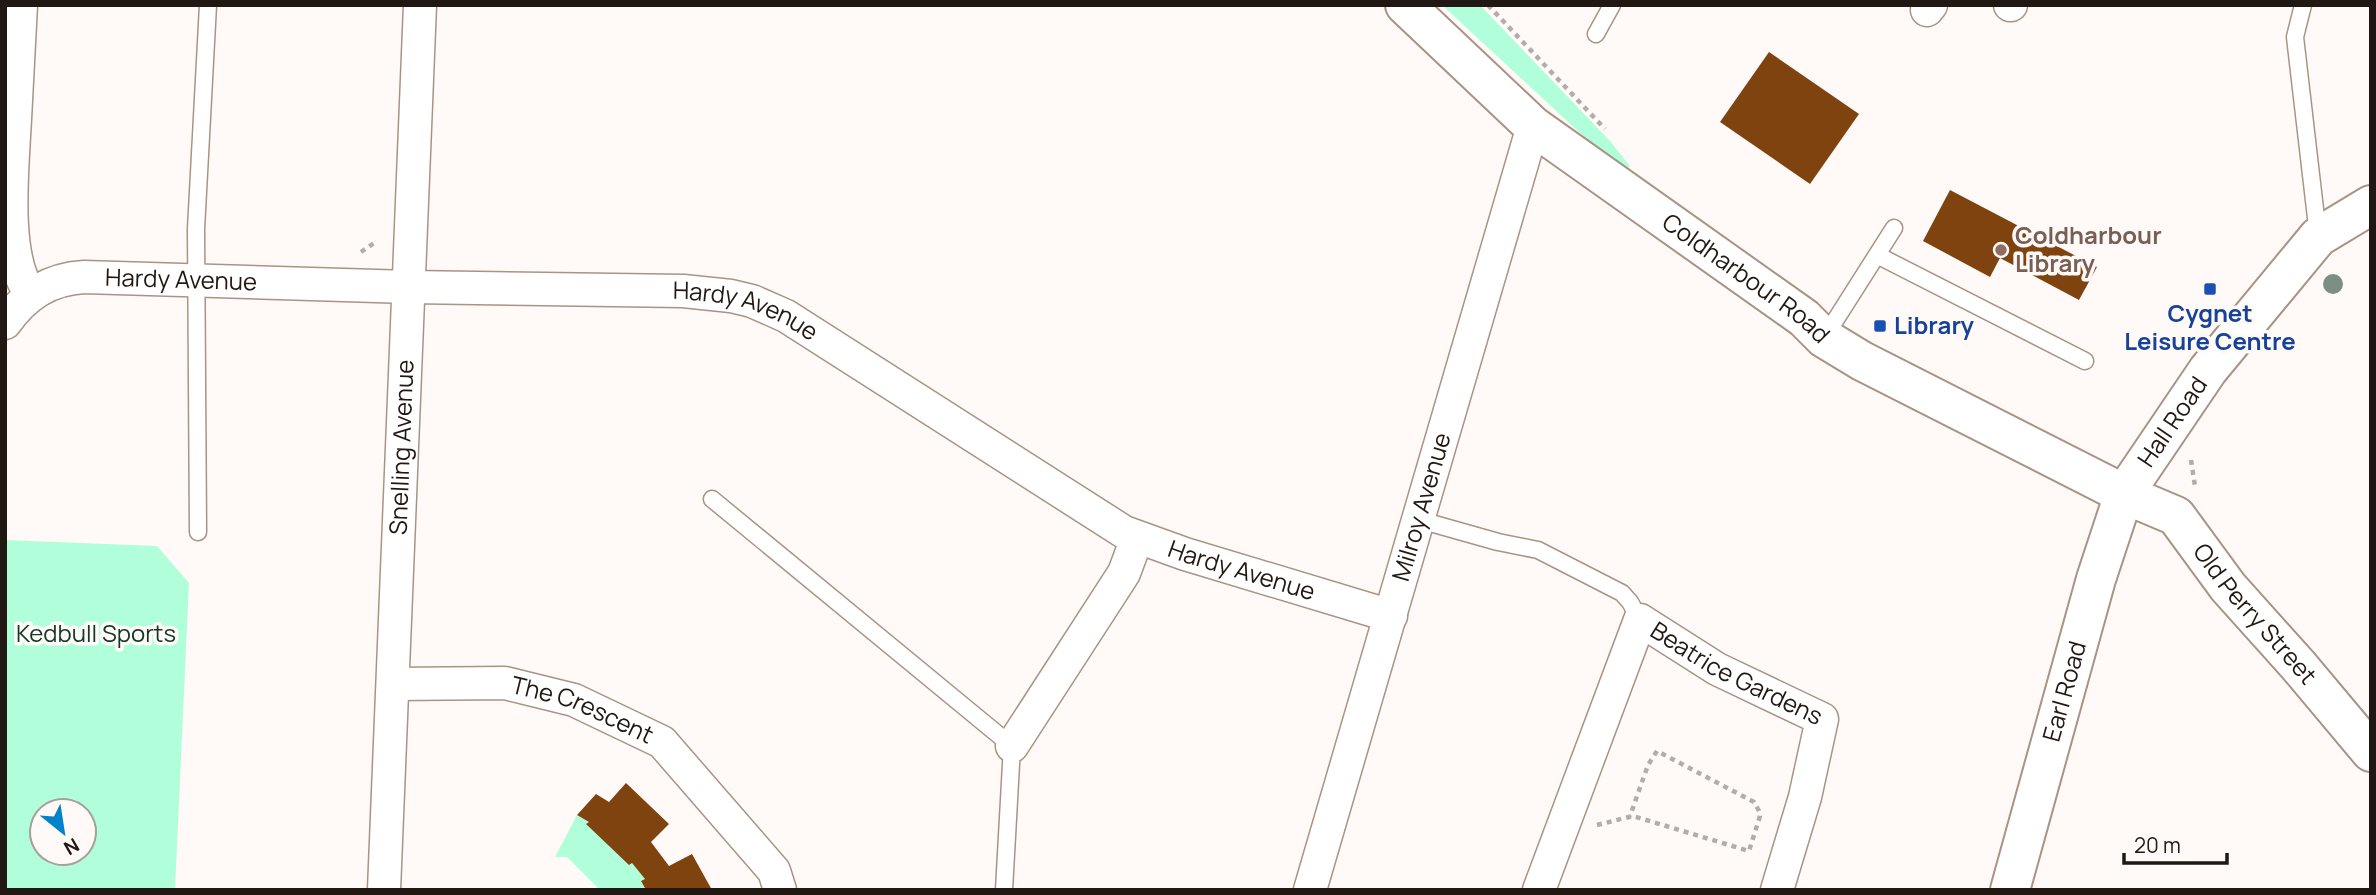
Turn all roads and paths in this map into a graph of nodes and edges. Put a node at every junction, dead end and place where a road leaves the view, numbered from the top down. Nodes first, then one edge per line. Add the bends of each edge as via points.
1 (20, 5) edge
2 (208, 5) edge
3 (420, 5) edge
4 (1405, 5) edge
5 (1612, 5) edge
6 (2303, 5) edge
7 (1596, 34) dead end
8 (1533, 126) junction
9 (2371, 205) edge
10 (1894, 228) dead end
11 (2318, 237) junction
12 (1877, 255) junction
13 (195, 280) junction
14 (409, 287) junction
15 (30, 294) junction
16 (5, 323) edge
17 (1824, 338) junction
18 (2085, 361) dead end
19 (2190, 455) dead end
20 (2124, 494) junction
21 (2197, 498) dead end
22 (712, 499) dead end
23 (1420, 520) junction
24 (198, 532) dead end
25 (1137, 538) junction
26 (1391, 616) junction
27 (1640, 620) junction
28 (393, 684) junction
29 (1012, 746) junction
30 (2370, 748) edge
31 (1630, 816) joint
32 (384, 890) edge
33 (780, 890) edge
34 (1004, 890) edge
35 (1310, 890) edge
36 (1539, 890) edge
37 (1777, 890) edge
38 (2011, 890) edge

1 - 15 street via 13,214 17,263
2 - 13 lane
3 - 14 street, Snelling Avenue
4 - 8 street, Coldharbour Road
5 - 7 lane
6 - 11 lane via 2295,37
8 - 17 street, Coldharbour Road via 1804,318
8 - 23 street, Milroy Avenue
9 - 11 street, Hall Road
10 - 12 lane
11 - 20 street, Hall Road via 2208,370
12 - 17 lane
12 - 18 lane
13 - 14 street, Hardy Avenue
13 - 15 street, Hardy Avenue via 72,278
13 - 24 lane
14 - 25 street, Hardy Avenue via 683,292 752,301 833,344
14 - 28 street, Snelling Avenue
15 - 16 street
17 - 20 street, Coldharbour Road
19 - 21 path
20 - 30 street, Old Perry Street via 2176,516 2228,587
20 - 38 street, Earl Road via 2096,579
22 - 29 lane
23 - 26 street, Milroy Avenue
23 - 27 lane via 1538,550 1622,593
25 - 26 street, Hardy Avenue
25 - 29 street via 1124,573
26 - 35 street, Milroy Avenue
27 - 36 street, Beatrice Gardens
27 - 37 street, Beatrice Gardens via 1717,669 1822,719
28 - 32 street, Snelling Avenue
28 - 33 street, The Crescent via 505,683 574,700 662,742 774,870
29 - 34 lane
31 - 31 path via 1749,851 1760,816 1754,802 1657,751

